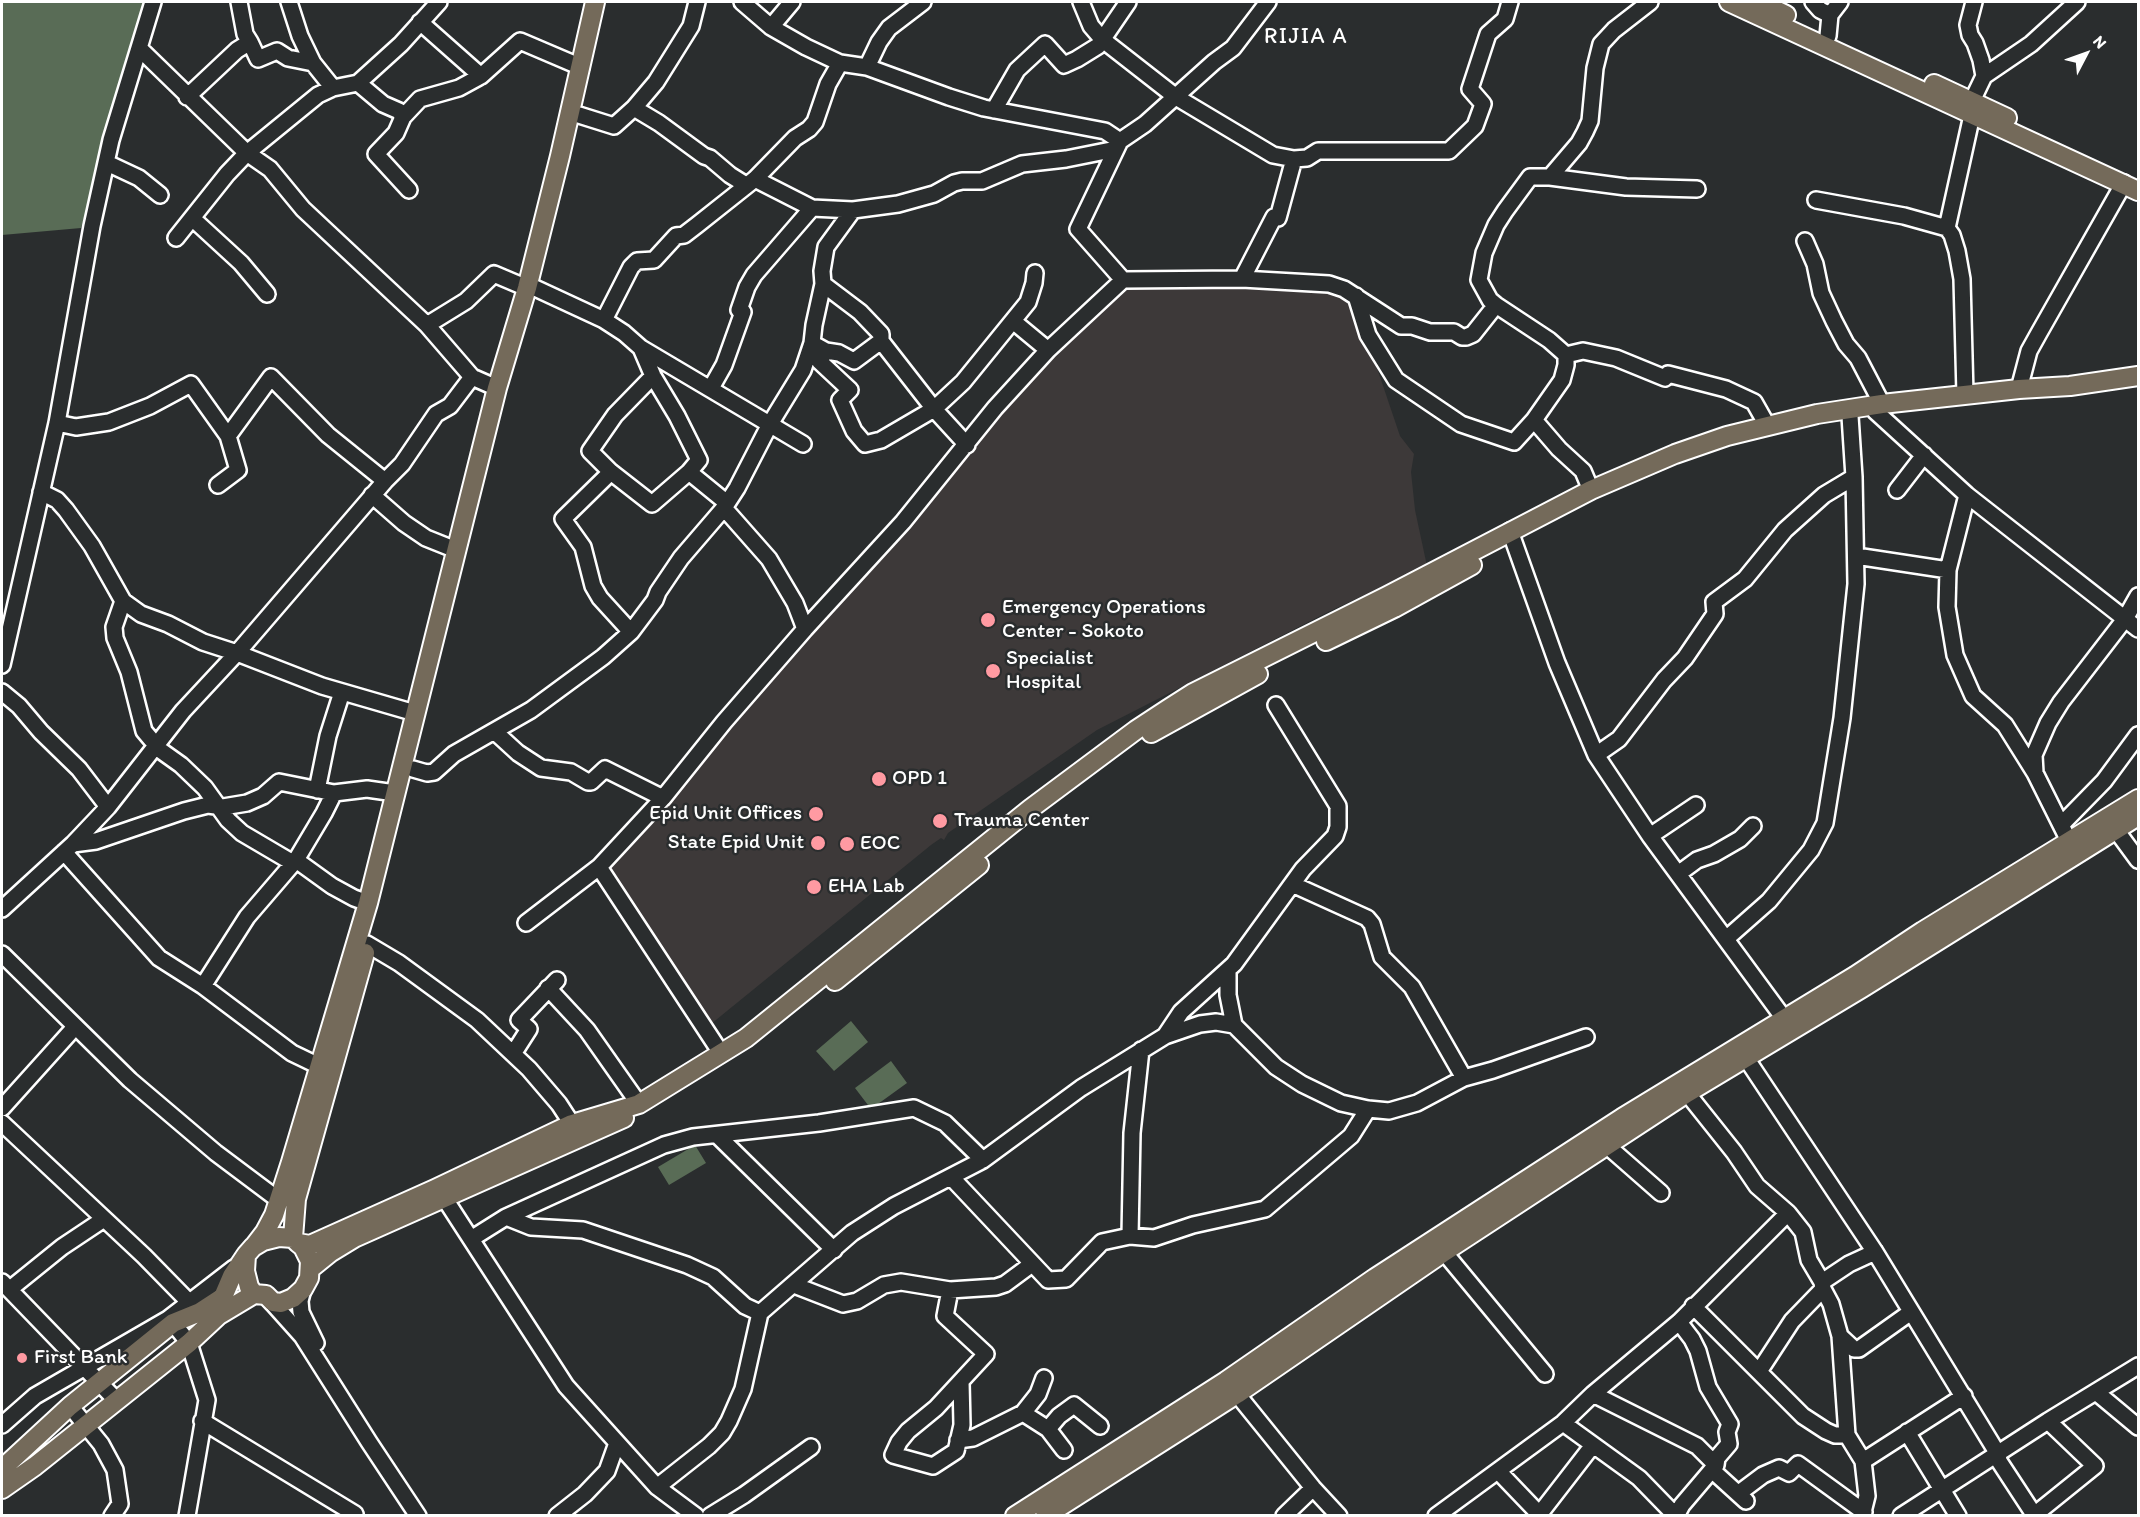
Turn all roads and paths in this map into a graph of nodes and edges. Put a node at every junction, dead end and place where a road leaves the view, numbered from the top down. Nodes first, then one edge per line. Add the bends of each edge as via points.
1 (153, 2) edge
2 (240, 2) edge
3 (288, 2) edge
4 (439, 2) edge
5 (595, 2) edge
6 (604, 2) edge
7 (697, 2) edge
8 (742, 2) edge
9 (792, 2) edge
10 (923, 2) edge
11 (1081, 2) edge
12 (1128, 2) edge
13 (1268, 2) edge
14 (1510, 2) edge
15 (1650, 2) edge
16 (1729, 2) edge
17 (1761, 2) edge
18 (1813, 2) edge
19 (1840, 2) edge
20 (1974, 2) edge
21 (2077, 2) edge
22 (1830, 15) junction
23 (420, 22) junction
24 (771, 27) junction
25 (1828, 36) junction
26 (1103, 40) junction
27 (250, 42) junction
28 (140, 50) junction
29 (313, 63) junction
30 (840, 63) junction
31 (581, 67) junction
32 (867, 67) junction
33 (481, 76) junction
34 (1984, 76) junction
35 (358, 83) junction
36 (333, 88) junction
37 (187, 97) junction
38 (1176, 97) junction
39 (634, 108) junction
40 (1972, 108) junction
41 (994, 110) junction
42 (579, 115) junction
43 (403, 117) junction
44 (1118, 145) junction
45 (247, 153) junction
46 (1294, 159) junction
47 (107, 163) junction
48 (1550, 177) junction
49 (751, 182) junction
50 (2134, 185) edge
51 (1697, 189) dead end
52 (409, 190) dead end
53 (160, 195) dead end
54 (1816, 200) dead end
55 (812, 208) junction
56 (853, 210) junction
57 (192, 218) junction
58 (1947, 228) junction
59 (176, 238) dead end
60 (1804, 241) dead end
61 (1035, 273) dead end
62 (1242, 279) junction
63 (1123, 280) junction
64 (823, 284) junction
65 (531, 288) junction
66 (267, 294) dead end
67 (1356, 296) junction
68 (1496, 305) junction
69 (604, 320) junction
70 (1013, 321) junction
71 (427, 325) junction
72 (881, 341) junction
73 (812, 343) junction
74 (641, 348) junction
75 (1048, 350) junction
76 (826, 351) junction
77 (1566, 355) junction
78 (653, 376) junction
79 (2139, 376) edge
80 (472, 377) junction
81 (2139, 386) edge
82 (497, 388) junction
83 (711, 388) junction
84 (2019, 389) junction
85 (1965, 395) junction
86 (1879, 408) junction
87 (934, 409) junction
88 (1850, 416) junction
89 (1534, 420) junction
90 (57, 423) junction
91 (770, 424) junction
92 (1767, 425) junction
93 (228, 436) junction
94 (803, 444) dead end
95 (967, 446) junction
96 (1924, 455) junction
97 (611, 472) junction
98 (689, 472) junction
99 (1854, 477) junction
100 (385, 481) junction
101 (218, 485) dead end
102 (1591, 490) junction
103 (1897, 490) dead end
104 (41, 492) junction
105 (372, 495) junction
106 (1967, 495) junction
107 (725, 506) junction
108 (1512, 536) junction
109 (456, 550) junction
110 (1856, 556) junction
111 (1948, 570) junction
112 (2139, 596) edge
113 (123, 601) junction
114 (2125, 619) junction
115 (805, 629) junction
116 (2139, 629) edge
117 (631, 632) junction
118 (237, 653) junction
119 (2, 665) edge
120 (2, 692) edge
121 (342, 692) junction
122 (1276, 705) dead end
123 (415, 713) junction
124 (494, 731) junction
125 (2139, 735) edge
126 (156, 744) junction
127 (1596, 755) junction
128 (413, 769) junction
129 (2035, 773) junction
130 (317, 790) junction
131 (333, 793) junction
132 (395, 793) junction
133 (663, 798) junction
134 (2139, 800) edge
135 (1696, 805) dead end
136 (219, 806) junction
137 (108, 807) junction
138 (2139, 816) edge
139 (1753, 826) dead end
140 (2116, 830) junction
141 (2065, 833) junction
142 (1650, 836) junction
143 (68, 848) junction
144 (2139, 860) edge
145 (294, 861) junction
146 (599, 867) junction
147 (1678, 874) junction
148 (1292, 884) junction
149 (368, 903) junction
150 (2, 909) edge
151 (526, 923) dead end
152 (1726, 939) junction
153 (368, 944) junction
154 (2, 954) edge
155 (1228, 971) junction
156 (203, 986) junction
157 (1789, 1024) junction
158 (1234, 1025) junction
159 (75, 1027) junction
160 (1165, 1036) junction
161 (1586, 1037) dead end
162 (1141, 1050) junction
163 (721, 1053) junction
164 (513, 1054) junction
165 (1746, 1058) junction
166 (319, 1066) junction
167 (1464, 1078) junction
168 (1688, 1093) junction
169 (639, 1104) junction
170 (2, 1108) edge
171 (1368, 1109) junction
172 (2, 1123) edge
173 (572, 1124) junction
174 (717, 1135) junction
175 (1612, 1150) dead end
176 (983, 1160) junction
177 (951, 1177) junction
178 (1661, 1193) dead end
179 (288, 1198) junction
180 (445, 1199) junction
181 (1788, 1213) junction
182 (506, 1216) junction
183 (104, 1220) junction
184 (1130, 1236) junction
185 (471, 1239) junction
186 (295, 1241) junction
187 (834, 1250) junction
188 (250, 1251) junction
189 (1875, 1251) junction
190 (1444, 1252) junction
191 (1032, 1264) junction
192 (310, 1269) junction
193 (6, 1285) edge
194 (795, 1285) junction
195 (1823, 1285) junction
196 (303, 1289) junction
197 (950, 1290) junction
198 (260, 1295) junction
199 (190, 1303) junction
200 (1694, 1306) junction
201 (1911, 1312) junction
202 (760, 1313) junction
203 (1679, 1322) junction
204 (173, 1323) junction
205 (1840, 1336) junction
206 (189, 1343) junction
207 (2139, 1366) edge
208 (86, 1367) junction
209 (1760, 1370) junction
210 (1545, 1374) dead end
211 (1044, 1378) dead end
212 (100, 1381) junction
213 (961, 1382) junction
214 (2096, 1392) junction
215 (1237, 1394) junction
216 (1593, 1394) junction
217 (1964, 1396) junction
218 (117, 1401) junction
219 (70, 1406) junction
220 (1023, 1413) junction
221 (202, 1421) junction
222 (2048, 1421) junction
223 (1563, 1423) junction
224 (2, 1425) edge
225 (87, 1425) junction
226 (1100, 1426) dead end
227 (2139, 1426) edge
228 (1048, 1429) junction
229 (1907, 1432) junction
230 (1847, 1435) junction
231 (958, 1440) junction
232 (616, 1443) junction
233 (1593, 1445) junction
234 (811, 1448) dead end
235 (1064, 1450) dead end
236 (1998, 1454) junction
237 (1863, 1461) junction
238 (4, 1462) edge
239 (1714, 1468) junction
240 (1498, 1471) junction
241 (657, 1487) junction
242 (1313, 1488) junction
243 (2, 1489) edge
244 (1942, 1490) junction
245 (120, 1512) edge
246 (355, 1514) dead end
247 (1863, 1514) edge
248 (187, 1515) edge
249 (418, 1515) edge
250 (429, 1515) edge
251 (557, 1515) edge
252 (696, 1515) edge
253 (710, 1515) edge
254 (1016, 1515) edge
255 (1045, 1515) edge
256 (1284, 1515) edge
257 (1339, 1515) edge
258 (1436, 1515) edge
259 (1540, 1515) edge
260 (1676, 1515) edge
261 (1901, 1515) edge
262 (1958, 1515) edge
263 (2034, 1515) edge

1 - 28 street
2 - 27 street
3 - 29 street
4 - 23 street
5 - 31 main road
6 - 42 main road
7 - 39 street via 692,26
8 - 24 street
9 - 24 street
10 - 32 street via 889,28
11 - 26 street via 1091,26
12 - 26 street
13 - 38 street via 1233,48
14 - 46 street via 1504,19 1488,33 1470,89 1483,104 1475,126 1449,151 1335,150
15 - 48 street via 1601,44 1590,121 1579,143
16 - 40 main road
17 - 25 main road
18 - 22 street
19 - 22 street
20 - 34 street via 1968,26
21 - 34 street via 2031,44
22 - 25 street
23 - 33 street
23 - 35 street
24 - 30 street
25 - 40 main road
26 - 38 street
26 - 41 street via 1064,65 1045,44 1017,70
27 - 29 street via 258,58 278,51 288,58
27 - 37 street
28 - 37 street
28 - 47 street
29 - 36 street
30 - 32 street
30 - 49 street via 815,122
31 - 33 street via 520,41
31 - 65 main road
32 - 41 street via 949,98
33 - 43 street via 459,88 420,99
34 - 40 street
35 - 36 street
35 - 43 street
36 - 45 street via 318,94
37 - 45 street
38 - 44 street
38 - 46 street via 1273,155
39 - 42 street via 614,126
39 - 49 street via 730,175
40 - 50 main road
40 - 58 street
41 - 44 street via 1105,131
42 - 65 main road
43 - 52 street via 396,133 376,154
44 - 56 street via 1066,159 1022,164 982,181 954,183 934,194 898,204
44 - 63 street via 1078,230
45 - 57 street
45 - 71 street via 270,169 303,210
46 - 62 street via 1278,218 1274,217
47 - 53 street via 139,178
47 - 90 street
48 - 51 street via 1626,187
48 - 68 street via 1530,177 1492,234 1479,280
49 - 55 street
49 - 69 street via 684,235 676,236 654,260 637,261
50 - 84 street via 2039,333
54 - 58 street via 1882,211
55 - 56 street
55 - 83 street via 747,287 739,310 743,312 724,365
56 - 64 street via 826,247
57 - 59 street
57 - 66 street via 241,263
58 - 85 street via 1958,251 1962,279
60 - 86 street via 1815,264 1821,293 1846,344 1858,358
61 - 70 street via 1028,302
62 - 63 street
62 - 67 street via 1338,285
63 - 75 street
64 - 72 street via 860,312 881,334
64 - 73 street
65 - 69 street
65 - 71 street via 494,274 466,301
65 - 82 main road
65 - 128 main road
67 - 68 street via 1401,326 1430,333 1454,332 1466,338
67 - 89 street via 1368,335 1396,380 1461,424 1496,437 1514,442
68 - 77 street
69 - 74 street
70 - 75 street
70 - 87 street via 963,382
71 - 80 street
72 - 76 street via 854,361
72 - 87 street
73 - 76 street
73 - 91 street via 803,370
74 - 78 street
74 - 83 street
75 - 95 street
76 - 87 street via 819,361 850,390 840,400 842,409 865,444 881,440
77 - 89 street via 1562,380
77 - 92 street via 1583,351 1616,358 1665,378 1668,374 1726,389 1754,402
78 - 97 street via 615,415 590,452
78 - 98 street via 699,460
79 - 84 main road
80 - 82 street
80 - 100 street via 450,406 436,414 402,464
81 - 86 main road via 2075,395
82 - 109 main road
83 - 91 street
84 - 85 main road
85 - 86 main road
86 - 88 main road
86 - 92 main road via 1817,414
86 - 96 street
87 - 95 street
88 - 99 street
88 - 108 main road via 1727,445
89 - 102 street via 1583,471
90 - 93 street via 76,427 109,422 191,384
90 - 104 street
91 - 94 street
91 - 107 street
92 - 102 main road via 1675,454
93 - 100 street via 272,376 328,435
93 - 101 street via 238,470
95 - 115 street
96 - 103 street
96 - 106 street
97 - 98 street via 652,504
97 - 117 street via 563,519 583,547 600,598
98 - 107 street
99 - 110 street
99 - 127 street via 1824,495 1785,530 1745,579 1714,602 1715,614 1685,658 1619,739
100 - 105 street
102 - 108 main road
104 - 113 street via 66,510
104 - 119 street
105 - 109 street via 426,538
105 - 118 street
106 - 111 street
106 - 114 street
107 - 115 street via 769,559
107 - 117 street via 681,558
108 - 127 street via 1557,663
108 - 163 main road via 1192,693 1012,823 746,1038
108 - 180 main road via 1394,608 1260,673 1149,734 1040,815 754,1047 631,1115
109 - 123 main road
110 - 111 street
110 - 152 street via 1842,718 1825,824 1811,850 1769,901
111 - 129 street via 1947,607 1955,655 1973,696 2005,725
112 - 114 street
113 - 118 street via 141,614
113 - 126 street via 114,627 115,638 129,672 144,731
114 - 116 street
114 - 129 street via 2048,723 2034,755
115 - 133 street
117 - 124 street via 531,710
118 - 121 street
118 - 126 street
120 - 137 street via 78,769
121 - 123 street
121 - 130 street
122 - 148 street via 1338,806 1340,816 1335,836
123 - 132 main road
124 - 128 street via 430,773
124 - 133 street via 541,768 572,772 588,783 605,770
125 - 141 street
126 - 136 street via 205,788
126 - 137 street
127 - 142 street
128 - 153 main road
129 - 141 street
130 - 131 street
130 - 136 street via 279,783 253,801
131 - 132 street via 367,789
131 - 145 street
132 - 149 main road
133 - 146 street
134 - 141 main road
135 - 142 street
136 - 143 street via 184,811
136 - 145 street via 242,833
137 - 143 street
138 - 140 main road
139 - 147 street via 1740,839
140 - 144 street
140 - 157 main road
141 - 157 main road
142 - 147 street
143 - 150 street
143 - 156 street via 159,958
145 - 149 street
145 - 156 street via 247,917
146 - 151 street
146 - 163 street
147 - 152 street
148 - 155 street
148 - 167 street via 1367,918 1382,957 1412,987
149 - 166 main road
152 - 157 street
153 - 164 street via 460,1006
153 - 179 main road
154 - 159 street
155 - 158 street
155 - 160 street via 1181,1012
156 - 166 street via 292,1053
157 - 165 main road
157 - 254 main road via 1622,1118
158 - 160 street via 1200,1024
158 - 171 street via 1276,1067 1302,1084 1341,1103
159 - 170 street
159 - 179 street via 216,1154 272,1195
160 - 162 street
161 - 167 street
162 - 176 street via 1081,1088
162 - 184 street via 1132,1133
163 - 169 main road
164 - 169 street via 529,1029 519,1020 552,984
164 - 173 street
165 - 168 main road
165 - 189 street
166 - 179 main road
167 - 171 street via 1417,1103 1389,1111
168 - 181 street via 1757,1186
168 - 190 main road
169 - 173 main road
171 - 184 street via 1351,1136 1265,1209 1154,1238
172 - 183 street
173 - 186 main road via 310,1245
174 - 176 street via 914,1108 945,1123
174 - 182 street via 664,1145
174 - 187 street
175 - 178 street
176 - 177 street
177 - 187 street via 894,1206 852,1233
177 - 191 street
179 - 186 main road
179 - 188 main road
180 - 185 street
180 - 192 main road via 354,1238
181 - 195 street via 1803,1232 1809,1260
181 - 200 street
182 - 185 street
182 - 202 street via 531,1227 583,1230 687,1265 713,1277 745,1306
183 - 193 street
183 - 199 street
184 - 191 street via 1102,1242 1066,1279 1048,1280
185 - 232 street via 566,1386
186 - 188 main road via 279,1237 263,1241
186 - 192 main road via 303,1247
187 - 194 street
188 - 198 main road via 245,1271 249,1287
188 - 199 street
188 - 204 main road via 223,1297
189 - 195 street via 1849,1264
189 - 201 street
190 - 210 street
190 - 215 main road
191 - 197 street via 996,1287
192 - 196 main road
193 - 208 street
194 - 197 street via 843,1304 901,1282
194 - 202 street
195 - 205 street
195 - 209 street via 1792,1321
196 - 198 main road via 281,1303
196 - 250 street via 301,1312 309,1332 368,1428
197 - 213 street via 945,1316 986,1354
198 - 206 main road via 219,1315
198 - 249 street via 302,1336
199 - 208 street
200 - 203 street
200 - 209 street
201 - 205 street via 1859,1349
201 - 217 street
202 - 241 street via 743,1389 722,1433
203 - 216 street
203 - 239 street via 1692,1339 1708,1387 1730,1424 1729,1444
204 - 206 street
204 - 212 main road
205 - 230 street
206 - 218 main road
206 - 221 street via 207,1400
207 - 214 street
208 - 212 street
208 - 224 street via 35,1395
209 - 230 street via 1803,1416 1835,1435
211 - 220 street via 1038,1394
212 - 218 street
212 - 219 main road
213 - 231 street via 962,1425
213 - 231 street via 908,1431 893,1455 933,1466 956,1451
214 - 222 street
214 - 227 street
215 - 242 street
215 - 255 main road
216 - 223 street
216 - 239 street via 1697,1446
217 - 229 street
217 - 236 street
218 - 225 main road
219 - 225 street
219 - 238 main road
220 - 228 street
220 - 231 street via 973,1438
221 - 246 street
221 - 248 street
222 - 236 street
222 - 263 street via 2095,1466
223 - 233 street
223 - 240 street
225 - 243 main road
225 - 245 street via 115,1470
226 - 228 street via 1074,1405
228 - 235 street
229 - 237 street
229 - 244 street
230 - 237 street
232 - 241 street
232 - 251 street via 607,1471
233 - 259 street
233 - 260 street via 1639,1478
234 - 253 street
236 - 244 street
236 - 263 street
237 - 247 street via 1867,1496
239 - 247 street via 1742,1497 1762,1475 1779,1468 1789,1473 1798,1464
239 - 260 street
240 - 258 street
240 - 259 street
241 - 252 street
242 - 256 street
242 - 257 street
244 - 261 street
244 - 262 street

